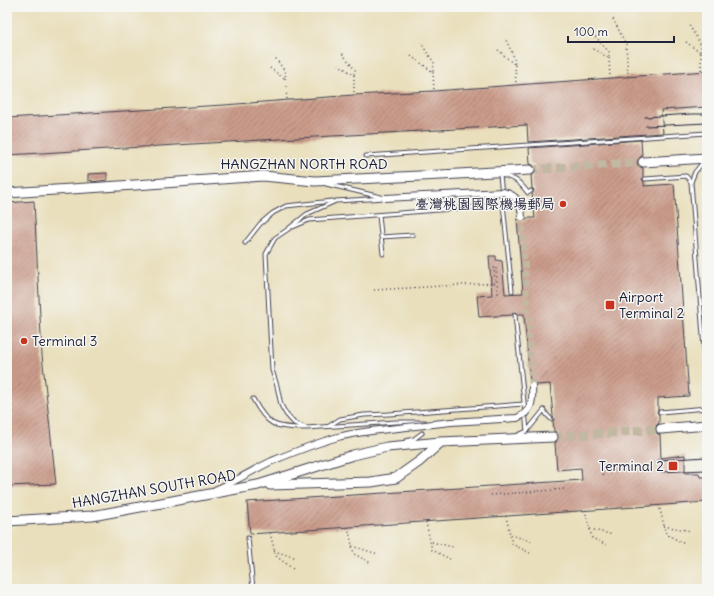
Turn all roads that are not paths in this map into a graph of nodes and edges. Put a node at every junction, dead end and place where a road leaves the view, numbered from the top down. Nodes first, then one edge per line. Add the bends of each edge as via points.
1 (707, 133) edge
2 (366, 156) dead end
3 (707, 158) edge
4 (643, 162) tunnel mouth
5 (530, 170) tunnel mouth
6 (485, 172) junction
7 (500, 175) junction
8 (645, 179) dead end
9 (315, 181) junction
10 (691, 182) junction
11 (7, 192) edge
12 (530, 192) dead end
13 (385, 198) junction
14 (336, 201) junction
15 (503, 205) junction
16 (379, 215) junction
17 (522, 217) tunnel mouth
18 (287, 230) junction
19 (414, 235) dead end
20 (381, 237) junction
21 (245, 242) dead end
22 (383, 254) dead end
23 (512, 291) dead end
24 (515, 315) dead end
25 (532, 386) tunnel mouth
26 (707, 387) edge
27 (253, 399) dead end
28 (524, 404) junction
29 (707, 408) edge
30 (660, 412) dead end
31 (551, 419) dead end
32 (397, 425) junction
33 (707, 426) edge
34 (327, 427) junction
35 (306, 428) junction
36 (661, 429) tunnel mouth
37 (527, 431) junction
38 (422, 433) dead end
39 (553, 437) tunnel mouth
40 (505, 440) junction
41 (440, 442) junction
42 (387, 447) junction
43 (258, 485) junction
44 (195, 497) junction
45 (7, 521) edge
46 (248, 538) dead end
47 (252, 589) edge

1 - 2 lane
3 - 4 street
3 - 10 lane via 695,172
5 - 6 street, HANGZHAN NORTH ROAD
6 - 7 lane
6 - 9 street, HANGZHAN NORTH ROAD
7 - 12 lane via 512,178
7 - 15 lane
8 - 10 lane via 686,176
9 - 11 street, HANGZHAN NORTH ROAD via 263,176
9 - 13 lane
10 - 26 lane
13 - 14 lane
13 - 17 street, bridge via 503,192 515,197
14 - 18 lane via 307,214
14 - 21 lane via 286,206 273,212
15 - 16 lane
15 - 23 lane
16 - 18 lane via 309,220
16 - 20 lane
18 - 35 lane via 275,238 266,254 272,370 281,405 286,414 294,423
19 - 20 lane
20 - 22 lane
24 - 28 lane
25 - 32 street, bridge via 531,405 517,418
27 - 35 lane via 266,419 275,425
28 - 34 lane via 364,415 340,419
28 - 37 lane
29 - 30 lane
31 - 37 lane via 544,410
32 - 34 lane
32 - 44 street via 339,437 303,449 270,462 228,485
33 - 36 street
34 - 35 lane
37 - 40 lane
38 - 42 lane via 414,439
39 - 40 street, HANGZHAN SOUTH ROAD
40 - 41 street, HANGZHAN SOUTH ROAD
41 - 42 street, HANGZHAN SOUTH ROAD
41 - 43 street, HANGZHAN SOUTH ROAD via 420,461 396,478 370,482
42 - 43 street, HANGZHAN SOUTH ROAD
43 - 44 street, HANGZHAN SOUTH ROAD
44 - 45 street, HANGZHAN SOUTH ROAD via 92,516
46 - 47 lane

